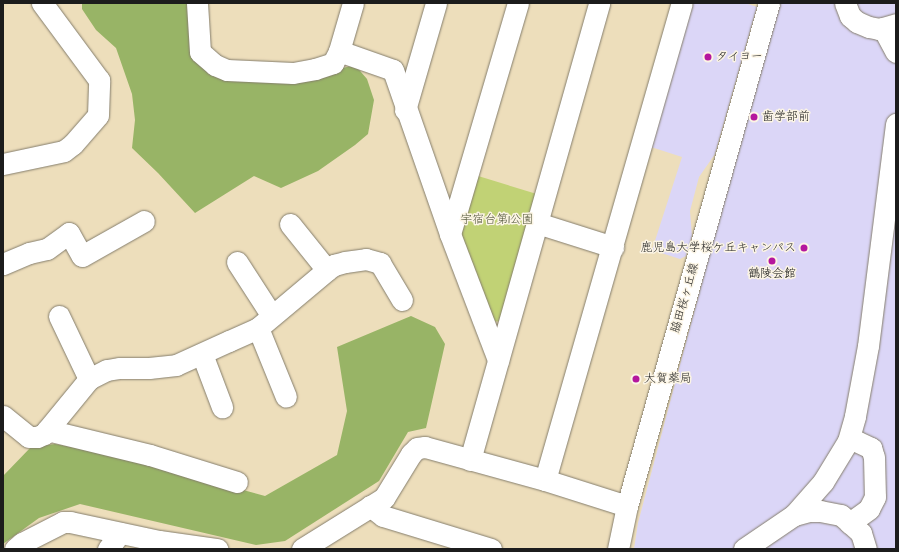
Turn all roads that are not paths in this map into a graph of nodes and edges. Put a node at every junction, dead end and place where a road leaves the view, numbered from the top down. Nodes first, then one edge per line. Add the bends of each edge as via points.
1 (42, 3) edge
2 (197, 3) edge
3 (353, 3) edge
4 (436, 3) edge
5 (518, 3) edge
6 (600, 3) edge
7 (682, 3) edge
8 (769, 3) edge
9 (845, 3) edge
10 (890, 26) edge
11 (339, 51) junction
12 (896, 52) edge
13 (405, 110) junction
14 (896, 124) edge
15 (3, 164) edge
16 (144, 221) dead end
17 (290, 224) dead end
18 (537, 224) junction
19 (450, 234) junction
20 (613, 247) junction
21 (237, 262) dead end
22 (3, 264) edge
23 (327, 270) junction
24 (402, 300) dead end
25 (59, 316) dead end
26 (265, 322) junction
27 (202, 354) junction
28 (498, 360) junction
29 (89, 380) junction
30 (286, 397) dead end
31 (222, 407) dead end
32 (3, 416) edge
33 (47, 430) junction
34 (848, 441) junction
35 (470, 460) junction
36 (545, 480) junction
37 (237, 482) dead end
38 (370, 506) junction
39 (627, 506) junction
40 (794, 515) junction
41 (850, 523) junction
42 (114, 541) edge
43 (211, 548) edge
44 (15, 549) edge
45 (302, 549) edge
46 (491, 549) edge
47 (618, 549) edge
48 (744, 549) edge
49 (866, 549) edge

1 - 15 street via 98,80 98,116 64,151
2 - 11 street via 200,52 215,66 226,70 293,73 333,63
3 - 11 street
4 - 13 street
5 - 19 street
6 - 18 street
7 - 20 street
8 - 39 street, 脇田桜ヶ丘線
9 - 10 street via 850,16 857,22 869,27
10 - 12 street
11 - 13 street via 393,70
13 - 19 street
14 - 34 street via 868,346
16 - 22 street via 82,256 69,232 47,249 29,253
17 - 23 street
18 - 20 street
18 - 28 street
19 - 28 street
20 - 36 street
21 - 26 street
23 - 24 street via 334,265 366,259 380,263
23 - 26 street
25 - 29 street
26 - 27 street
26 - 30 street
27 - 29 street via 176,365 107,370
27 - 31 street
28 - 35 street
29 - 33 street
32 - 33 street via 29,437 37,437
33 - 37 street via 150,456
34 - 40 street via 823,482
34 - 41 street via 865,444 871,448 874,457 875,497 869,509
35 - 36 street
35 - 38 street via 425,447 417,448 384,498
36 - 39 street
38 - 45 street
38 - 46 street via 382,516
39 - 47 street, 脇田桜ヶ丘線
40 - 41 street via 820,511 841,515
40 - 48 street
41 - 49 street via 861,533
42 - 43 street via 159,542
42 - 44 street via 70,522 63,522

